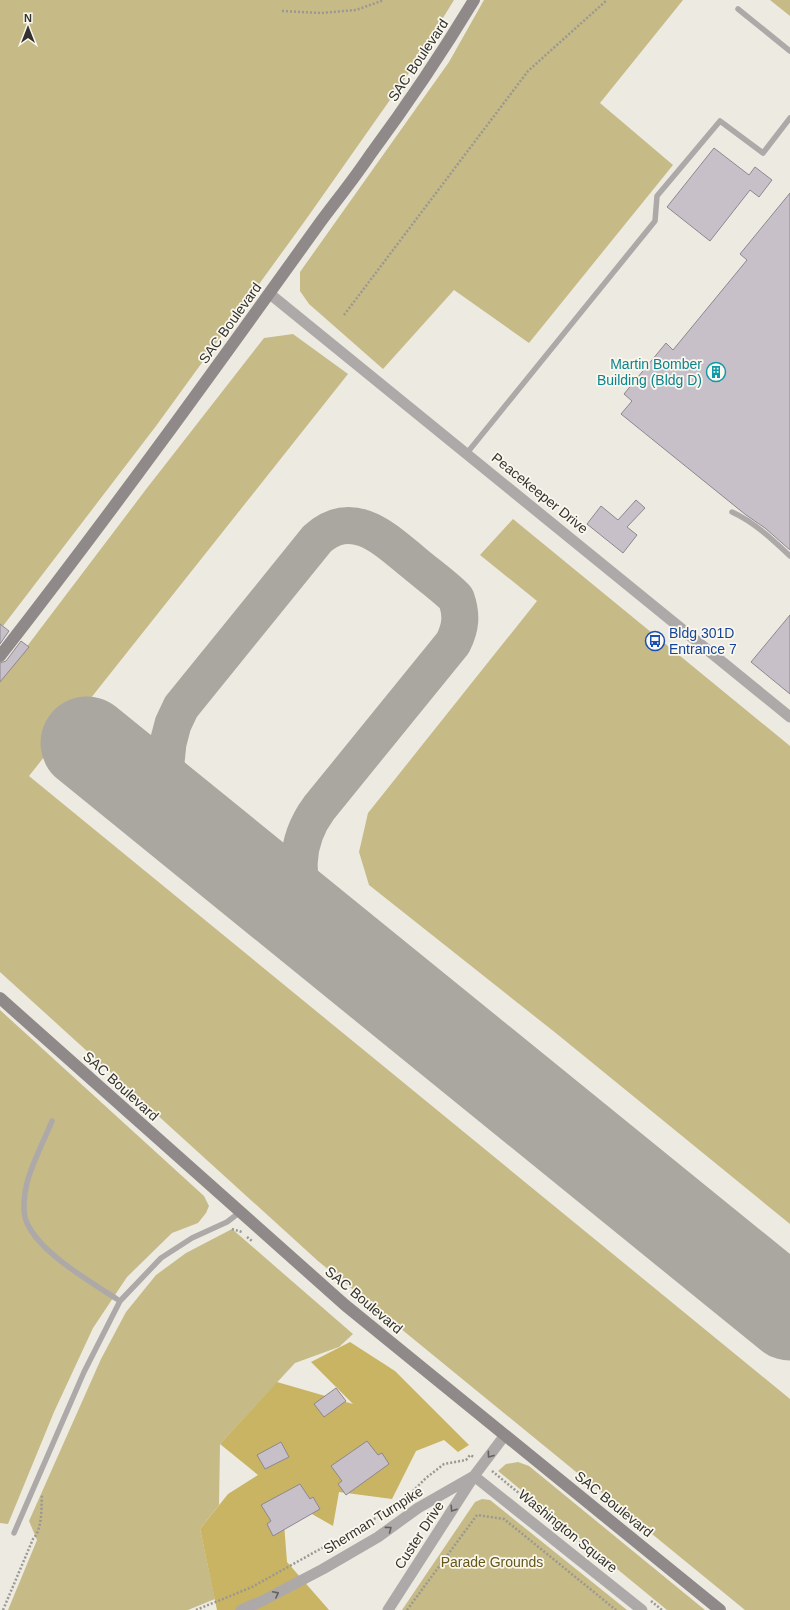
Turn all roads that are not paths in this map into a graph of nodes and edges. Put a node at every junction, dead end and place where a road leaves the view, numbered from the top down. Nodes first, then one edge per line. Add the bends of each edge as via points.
1 (474, 0) edge
2 (738, 9) dead end
3 (790, 51) edge
4 (790, 118) edge
5 (270, 294) junction
6 (467, 453) junction
7 (732, 512) dead end
8 (790, 556) edge
9 (0, 656) edge
10 (790, 717) edge
11 (0, 998) edge
12 (52, 1121) dead end
13 (240, 1212) junction
14 (120, 1301) junction
15 (505, 1434) junction
16 (474, 1476) junction
17 (14, 1533) dead end
18 (261, 1606) edge
19 (241, 1610) edge
20 (388, 1610) edge
21 (642, 1610) edge
22 (720, 1610) edge

1 - 5 street, SAC Boulevard via 427,76
2 - 3 lane
4 - 6 lane via 763,153 720,120 657,196 655,221
5 - 6 street, Peacekeeper Drive
5 - 9 street, SAC Boulevard
6 - 10 street, Peacekeeper Drive
7 - 8 lane via 746,518
11 - 13 street, SAC Boulevard
12 - 14 lane via 26,1184 26,1222 48,1252
13 - 14 lane via 227,1222 192,1238 161,1258
13 - 15 street, SAC Boulevard via 345,1305
14 - 17 lane via 84,1372
15 -> 16 street, Sherman Turnpike
15 - 22 street, SAC Boulevard
18 -> 16 street, Sherman Turnpike via 378,1537 418,1508
16 -> 20 street, Custer Drive
16 - 21 street, Washington Square
18 - 19 street, Sherman Turnpike

